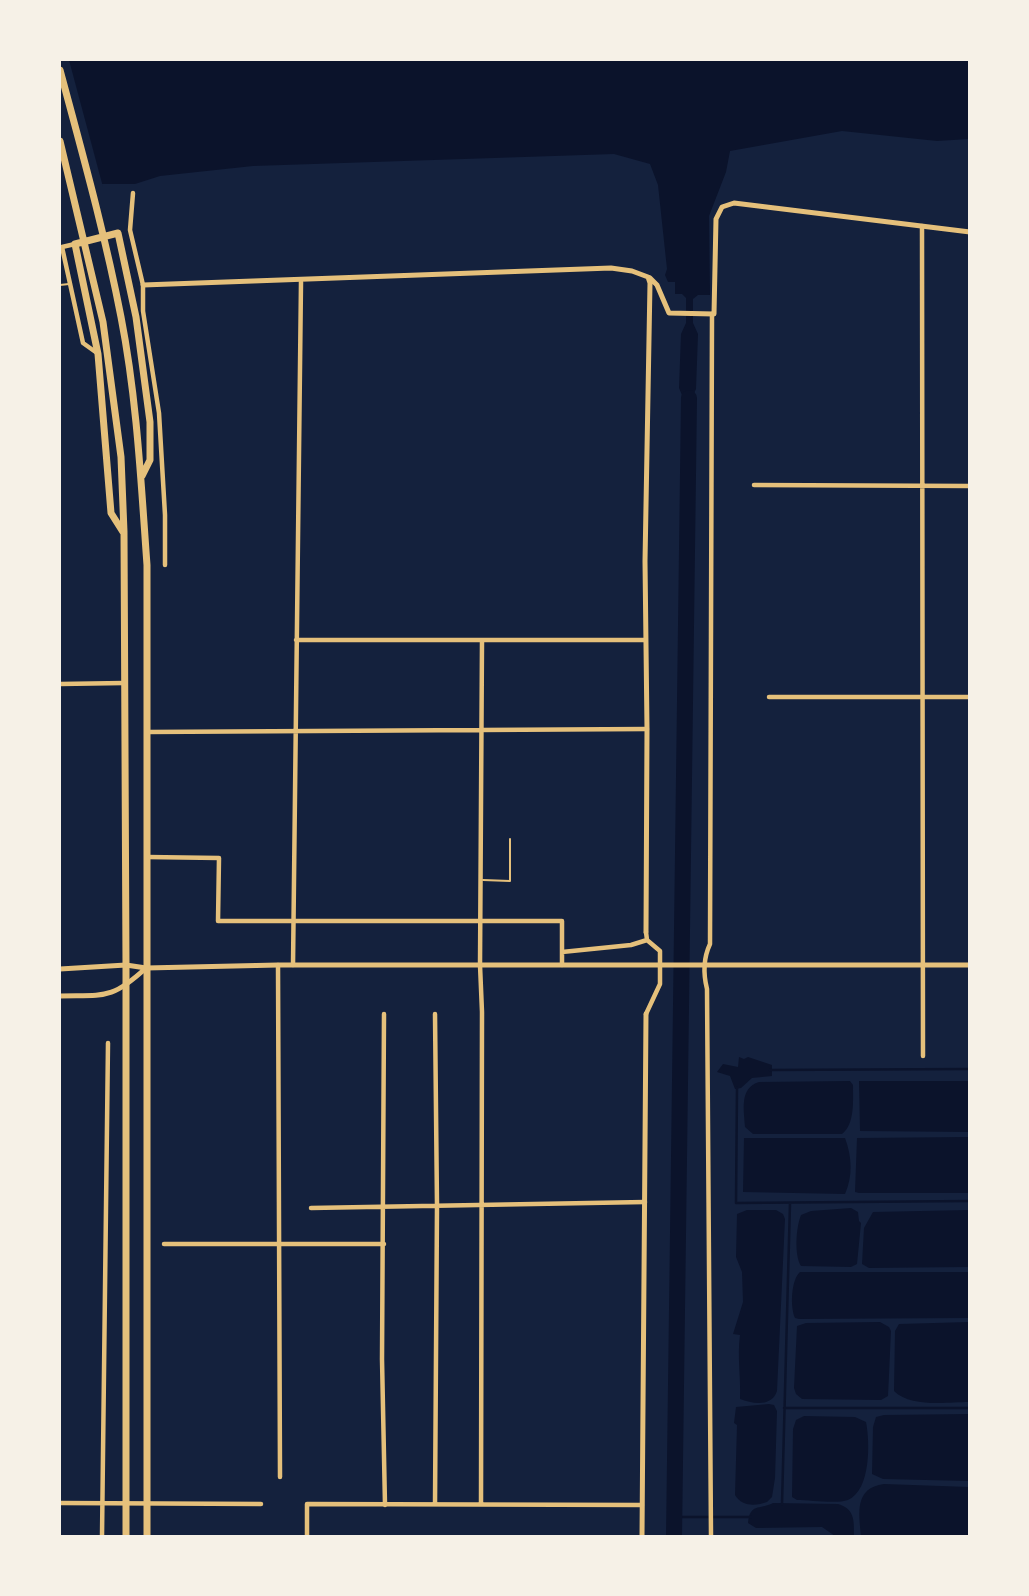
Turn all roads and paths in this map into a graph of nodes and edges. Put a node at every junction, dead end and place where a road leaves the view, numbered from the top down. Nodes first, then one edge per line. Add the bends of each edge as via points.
1 (60, 70) edge
2 (60, 141) edge
3 (133, 193) dead end
4 (922, 226) junction
5 (130, 230) junction
6 (970, 232) edge
7 (118, 233) junction
8 (75, 244) junction
9 (301, 282) dead end
10 (653, 283) junction
11 (70, 284) junction
12 (60, 285) edge
13 (143, 285) junction
14 (711, 314) junction
15 (98, 354) junction
16 (141, 478) junction
17 (754, 485) dead end
18 (923, 486) junction
19 (970, 486) edge
20 (124, 532) junction
21 (165, 565) dead end
22 (296, 640) junction
23 (482, 640) junction
24 (645, 640) junction
25 (124, 683) junction
26 (60, 684) edge
27 (769, 697) dead end
28 (923, 697) junction
29 (970, 697) edge
30 (481, 729) junction
31 (648, 729) junction
32 (295, 730) junction
33 (146, 732) junction
34 (510, 839) dead end
35 (146, 857) junction
36 (480, 880) junction
37 (293, 921) junction
38 (480, 921) junction
39 (646, 932) joint
40 (647, 940) junction
41 (562, 952) junction
42 (127, 965) junction
43 (278, 965) junction
44 (293, 965) junction
45 (480, 965) junction
46 (970, 965) edge
47 (562, 966) junction
48 (923, 966) junction
49 (146, 968) junction
50 (60, 969) edge
51 (126, 986) junction
52 (60, 996) edge
53 (384, 1014) dead end
54 (435, 1014) dead end
55 (646, 1014) joint
56 (108, 1043) dead end
57 (923, 1056) dead end
58 (645, 1202) junction
59 (437, 1206) junction
60 (482, 1206) junction
61 (384, 1207) junction
62 (311, 1208) dead end
63 (164, 1244) dead end
64 (384, 1244) junction
65 (279, 1245) junction
66 (281, 1477) dead end
67 (60, 1503) edge
68 (261, 1504) dead end
69 (435, 1504) junction
70 (481, 1504) junction
71 (385, 1505) junction
72 (642, 1505) junction
73 (102, 1536) edge
74 (127, 1536) edge
75 (147, 1536) edge
76 (307, 1536) edge
77 (642, 1536) edge
78 (711, 1536) edge

1 - 16 highway via 122,318
2 - 20 highway via 103,322 121,457
3 - 5 street
4 - 6 street
4 - 14 street via 726,205 716,219
4 - 18 street
5 - 7 street
5 - 13 street
7 - 8 highway
7 - 16 highway via 136,317 150,422 150,460
8 - 11 street via 62,247
8 - 15 highway
9 - 22 street
10 - 13 street via 646,276 611,268
10 - 14 street via 669,313
10 - 24 street
11 - 12 lane
11 - 15 street via 83,343
13 - 21 street via 159,413
14 - 78 street via 710,944 704,976
15 - 20 highway via 111,513
16 - 33 highway via 147,565
17 - 18 street
18 - 19 street
18 - 28 street
20 - 25 highway
22 - 23 street
22 - 32 street
23 - 24 street
23 - 30 street
24 - 31 street
25 - 26 street
25 - 42 highway
27 - 28 street
28 - 29 street
28 - 48 street
30 - 31 street
30 - 32 street
30 - 36 street
31 - 39 street
32 - 33 street
32 - 37 street
33 - 35 highway
34 - 36 lane via 510,881
35 - 37 street via 219,858 218,921
35 - 49 highway
36 - 38 street
37 - 38 street
37 - 44 street
38 - 41 street via 562,921
38 - 45 street
39 - 40 street
40 - 41 street
40 - 55 street via 660,951 661,979
41 - 47 street
42 - 49 street
42 - 50 street
42 - 51 highway
43 - 44 street
43 - 49 street
43 - 65 street
44 - 45 street
45 - 47 street
45 - 60 street
46 - 48 street
47 - 48 street
48 - 57 street
49 - 51 street
49 - 75 highway
51 - 52 street via 109,995
51 - 74 highway
53 - 61 street
54 - 59 street
55 - 58 street
56 - 73 street
58 - 60 street
58 - 72 street
59 - 60 street
59 - 61 street
59 - 69 street
60 - 70 street
61 - 62 street
61 - 64 street
63 - 65 street
64 - 65 street
64 - 71 street
65 - 66 street
67 - 68 street
69 - 70 street
69 - 71 street
70 - 72 street
71 - 76 street via 307,1504
72 - 77 street

